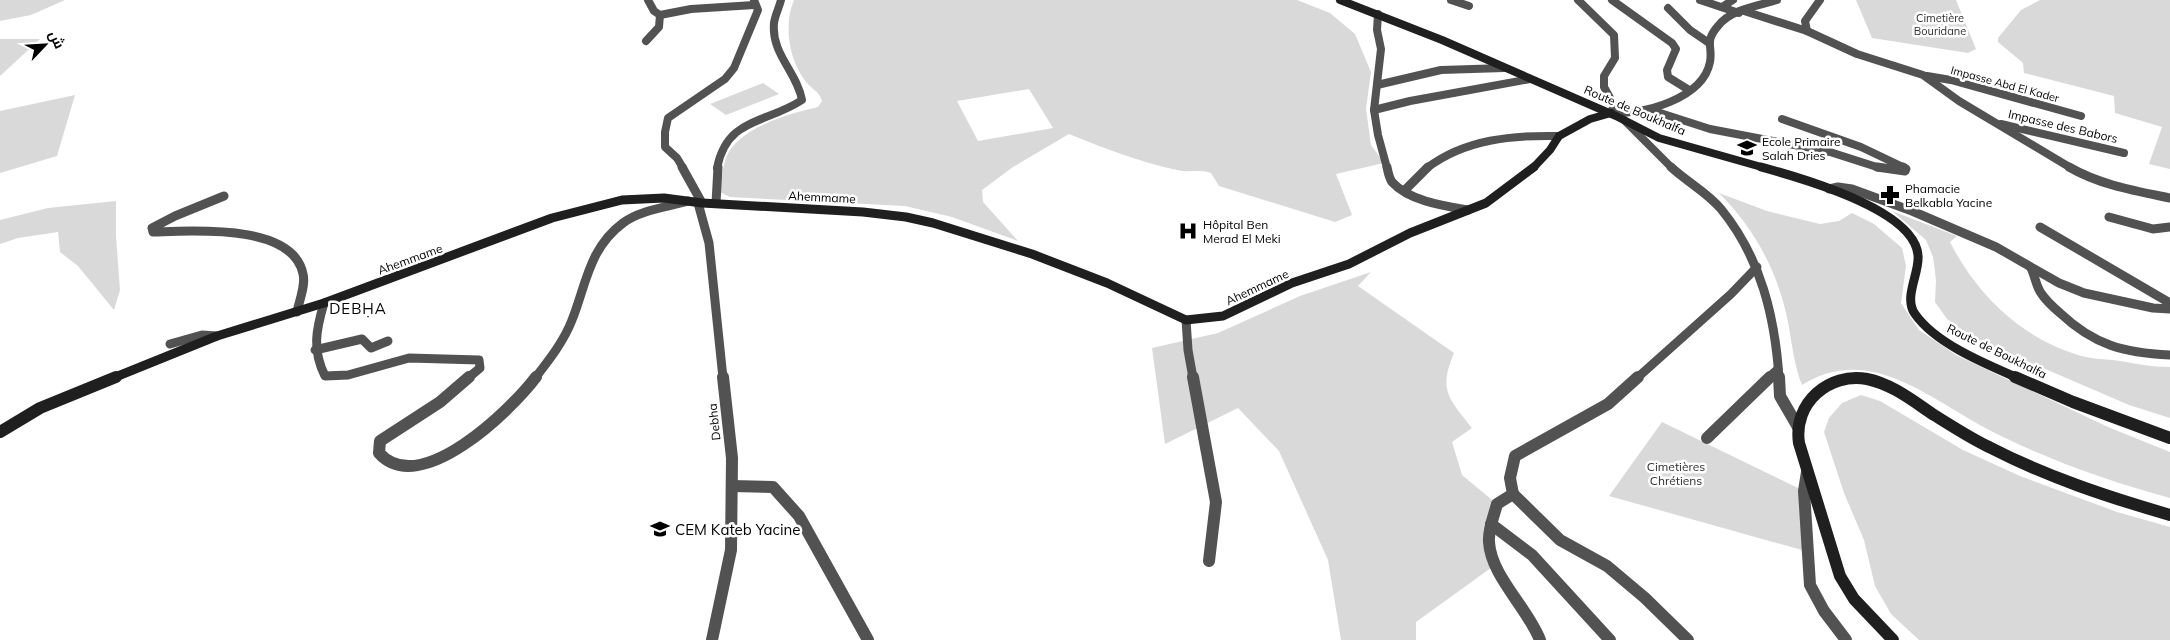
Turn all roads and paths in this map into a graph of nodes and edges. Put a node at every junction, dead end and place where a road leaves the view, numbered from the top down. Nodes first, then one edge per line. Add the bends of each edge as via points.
1 (648, 0) edge
2 (727, 0) edge
3 (781, 0) edge
4 (1344, 0) edge
5 (1451, 0) edge
6 (1569, 0) edge
7 (1578, 0) edge
8 (1612, 0) edge
9 (1700, 0) edge
10 (1733, 0) edge
11 (1777, 0) edge
12 (1820, 0) edge
13 (754, 2) edge
14 (1469, 6) dead end
15 (1722, 7) junction
16 (1668, 8) dead end
17 (1590, 12) junction
18 (1742, 12) junction
19 (1378, 14) junction
20 (660, 15) junction
21 (1807, 30) junction
22 (646, 41) dead end
23 (1709, 42) junction
24 (1504, 68) junction
25 (1923, 75) junction
26 (1530, 79) junction
27 (1377, 85) junction
28 (1689, 90) junction
29 (1374, 110) junction
30 (1651, 110) junction
31 (1611, 113) junction
32 (2081, 116) dead end
33 (1623, 119) junction
34 (1782, 119) dead end
35 (1996, 123) junction
36 (1559, 136) junction
37 (2124, 153) dead end
38 (1829, 189) junction
39 (1404, 191) junction
40 (224, 196) dead end
41 (2170, 198) edge
42 (696, 202) junction
43 (716, 203) junction
44 (1468, 210) junction
45 (2109, 217) dead end
46 (2040, 227) dead end
47 (2170, 227) edge
48 (1757, 267) junction
49 (2031, 268) junction
50 (324, 303) junction
51 (2170, 303) edge
52 (2170, 309) edge
53 (297, 312) junction
54 (1186, 320) junction
55 (217, 336) junction
56 (388, 341) dead end
57 (170, 344) dead end
58 (315, 350) junction
59 (2170, 354) edge
60 (1778, 369) junction
61 (1798, 427) junction
62 (0, 432) edge
63 (1707, 438) dead end
64 (2170, 438) edge
65 (1807, 472) junction
66 (732, 486) junction
67 (1513, 494) junction
68 (2170, 515) edge
69 (1491, 524) junction
70 (1209, 561) dead end
71 (712, 640) edge
72 (868, 640) edge
73 (1540, 640) edge
74 (1610, 640) edge
75 (1688, 640) edge
76 (1846, 640) edge
77 (1893, 640) edge

1 - 20 street
2 - 13 street
3 - 43 street via 775,16 777,48 802,92 802,100 792,108 732,134 718,164
4 - 19 street, Route de Boukhalfa
5 - 14 street
6 - 17 street
7 - 17 street
8 - 28 street via 1672,43 1676,49 1667,70 1668,77
9 - 15 street
10 - 15 street
11 - 18 street
12 - 21 street via 1805,21
13 - 20 street
13 - 42 street, Debha via 758,10 734,68 725,80 668,118 665,127 665,147 677,158
15 - 18 street
16 - 23 street via 1690,30
17 - 31 street via 1614,35 1614,58 1604,76 1604,87 1614,105
18 - 21 street
18 - 23 street via 1718,24
19 - 24 street, Route de Boukhalfa
19 - 27 street via 1381,49
20 - 22 street via 659,27
21 - 25 street via 1857,54
23 - 28 street via 1710,62 1701,80
24 - 26 street, Route de Boukhalfa
24 - 27 street via 1441,70
25 - 32 street, Impasse Abd El Kader
25 - 35 street
26 - 29 street
26 - 31 street, Route de Boukhalfa
27 - 29 street
28 - 30 street
29 - 39 street via 1391,181
30 - 31 street
30 - 34 street via 1710,129 1830,152 1882,168 1907,170 1890,160
31 - 33 street, Route de Boukhalfa
31 - 36 street, Ahemmame
33 - 38 street, Route de Boukhalfa via 1675,143
33 - 48 street via 1673,170 1721,209
35 - 37 street, Impasse des Babors
35 - 41 street via 2079,173 2121,188
36 - 39 street via 1531,135 1462,147 1434,162
36 - 44 street, Ahemmame via 1531,172 1486,203
38 - 49 street via 1852,189 1912,212 1996,247
38 - 64 street, Route de Boukhalfa via 1883,214 1916,242 1918,265 1913,282 1914,312 1921,324 1935,336 2032,384
39 - 44 street via 1432,204
40 - 53 street via 174,216 152,228 153,232 221,231 273,241 297,257 304,276
42 - 43 street, Ahemmame
42 - 50 street, Ahemmame via 664,198 622,200 552,218
42 - 58 street via 623,222 594,258 570,325 524,392 469,442 435,459 410,467 389,463 379,452 380,441 440,402 480,368 479,360 409,358 348,375 325,376
42 - 66 street, Debha via 709,243 732,458
43 - 54 street, Ahemmame via 863,212 933,223 1032,254
44 - 54 street, Ahemmame via 1410,233 1349,264 1292,283 1223,316
45 - 47 street via 2154,229
46 - 51 street
48 - 60 street via 1767,301
48 - 67 street via 1608,404 1515,456 1510,478
49 - 52 street via 2084,293
49 - 59 street via 2042,296 2078,330 2097,342 2117,349
50 - 53 street, Ahemmame
50 - 58 street via 317,326
53 - 55 street, Ahemmame
54 - 70 street via 1188,350 1216,502
55 - 57 street via 202,335
55 - 62 street, Ahemmame via 40,408
56 - 58 street via 371,348 362,339
60 - 61 street via 1780,396
60 - 63 street
61 - 65 street
61 - 68 street via 1804,408 1828,385 1857,378 1874,381 2005,456 2065,481
65 - 76 street via 1804,491 1810,585 1824,612
65 - 77 street via 1843,583
66 - 71 street, Debha via 731,550
66 - 72 street via 773,487 799,516
67 - 69 street via 1497,504
67 - 75 street via 1560,540 1607,566
69 - 73 street via 1489,543 1495,565 1519,600
69 - 74 street via 1532,555

